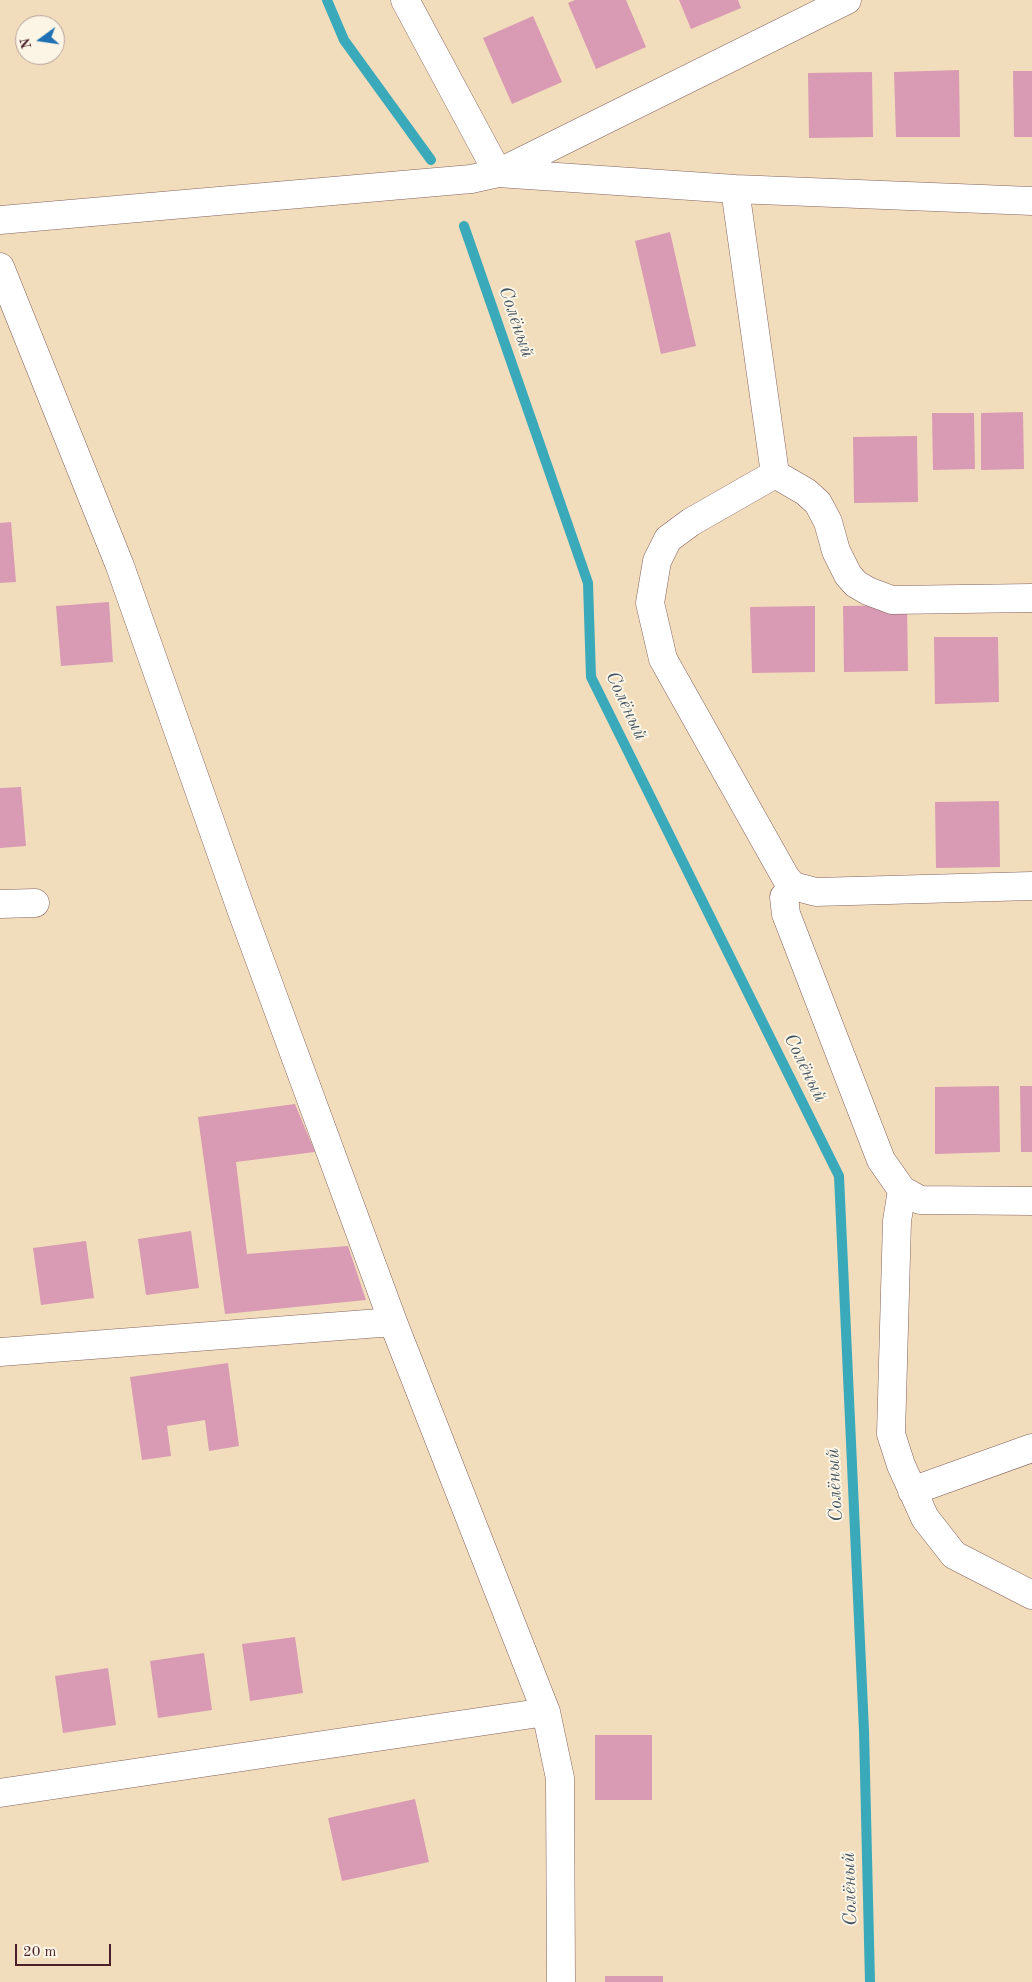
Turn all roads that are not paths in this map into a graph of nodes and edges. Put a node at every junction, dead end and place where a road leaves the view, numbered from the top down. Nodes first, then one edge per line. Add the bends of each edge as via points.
1 (405, 0) edge
2 (847, 0) edge
3 (498, 173) junction
4 (735, 189) junction
5 (1032, 201) edge
6 (0, 220) edge
7 (0, 267) edge
8 (775, 474) junction
9 (1032, 598) edge
10 (794, 886) junction
11 (1032, 886) edge
12 (35, 903) dead end
13 (0, 904) edge
14 (902, 1190) junction
15 (1032, 1201) edge
16 (393, 1322) junction
17 (0, 1352) edge
18 (1032, 1448) edge
19 (912, 1491) junction
20 (1032, 1595) edge
21 (546, 1712) junction
22 (0, 1793) edge
23 (561, 1982) edge

1 - 3 street
2 - 3 street
3 - 4 street
3 - 6 street via 470,179
4 - 5 street
4 - 8 street
7 - 16 street via 120,566
8 - 9 street via 818,503 848,575 868,591 892,600
8 - 10 street via 691,522 668,539 657,562 650,603 663,659 786,878
10 - 11 street via 816,892
10 - 14 street via 784,897 786,914 881,1160
12 - 13 street
14 - 15 street via 920,1200
14 - 19 street via 897,1220 891,1434
16 - 17 street
16 - 21 street
18 - 19 street
19 - 20 street via 925,1518 954,1555
21 - 22 street
21 - 23 street via 560,1778

